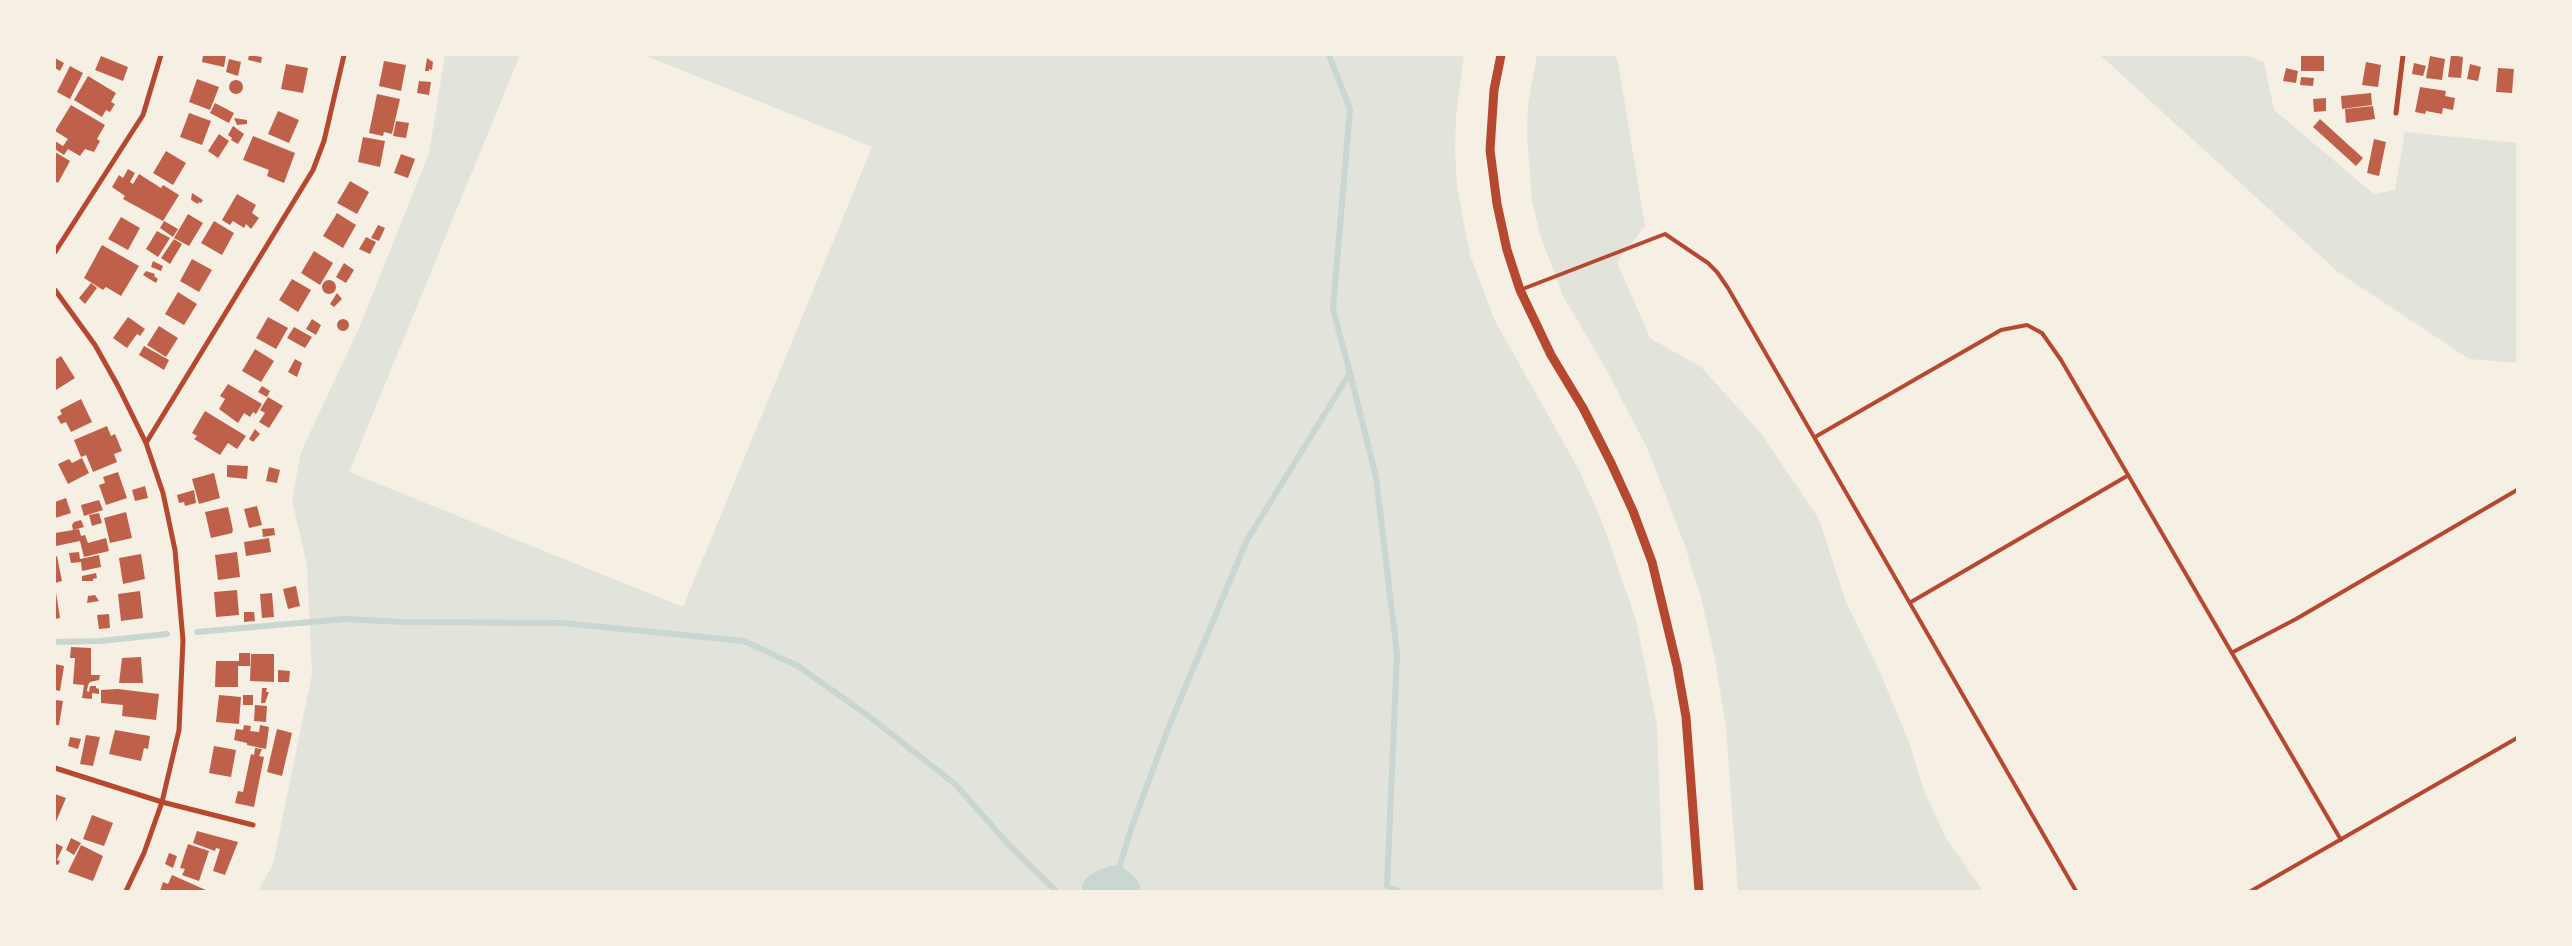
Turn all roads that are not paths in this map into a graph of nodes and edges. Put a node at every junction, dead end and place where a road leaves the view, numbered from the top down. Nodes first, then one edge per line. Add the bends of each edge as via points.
1 (161, 55) edge
2 (344, 55) edge
3 (1501, 55) edge
4 (2403, 55) edge
5 (2396, 112) dead end
6 (55, 252) edge
7 (55, 290) edge
8 (1520, 290) junction
9 (1815, 437) junction
10 (146, 443) junction
11 (2127, 476) junction
12 (2517, 490) edge
13 (1911, 602) junction
14 (2233, 652) junction
15 (2517, 738) edge
16 (55, 768) edge
17 (162, 802) junction
18 (253, 825) dead end
19 (2341, 840) junction
20 (1699, 888) edge
21 (126, 891) edge
22 (2076, 891) edge
23 (2251, 891) edge

1 - 6 street via 143,115
2 - 10 street via 326,133 312,170
3 - 8 street via 1494,90 1490,150 1497,204
4 - 5 street
7 - 10 street via 95,345
8 - 9 lane via 1665,234 1708,264 1728,288
8 - 20 street via 1611,463 1652,562 1686,717
9 - 11 lane via 1980,340 2001,330 2027,325 2049,341
9 - 13 lane
10 - 17 street via 163,493 175,550 183,640 178,730
11 - 13 lane
11 - 14 lane
12 - 14 lane via 2296,619
13 - 22 lane
14 - 19 lane
15 - 19 lane
16 - 17 street
17 - 18 street
17 - 21 street
19 - 23 lane

